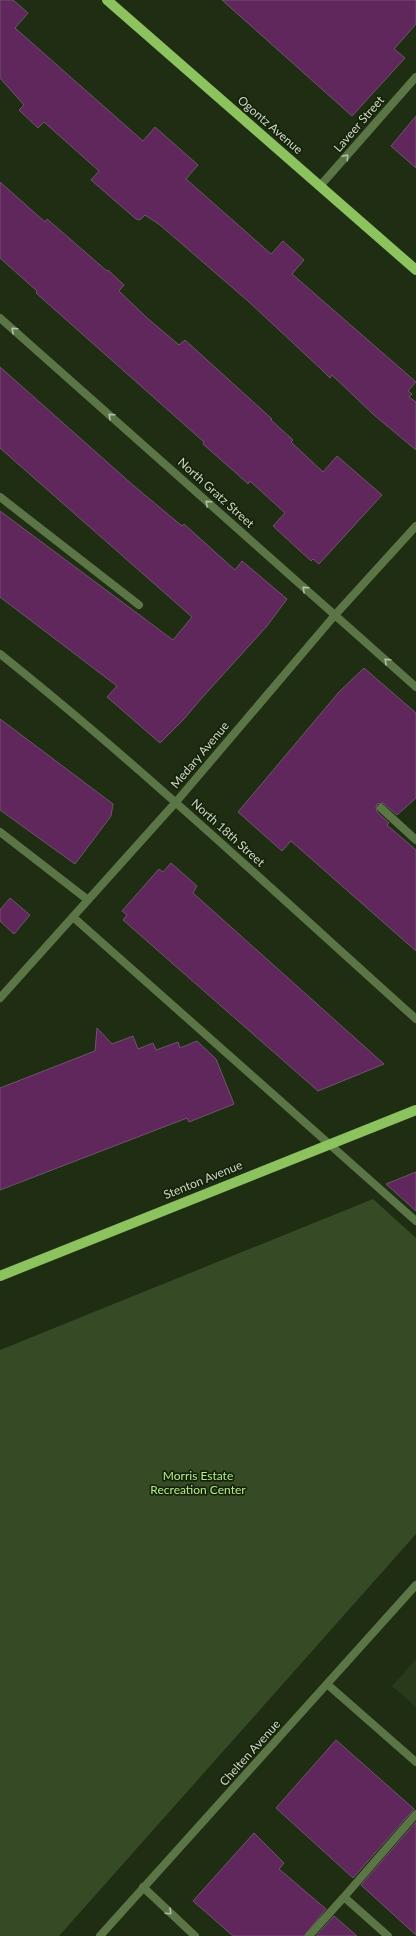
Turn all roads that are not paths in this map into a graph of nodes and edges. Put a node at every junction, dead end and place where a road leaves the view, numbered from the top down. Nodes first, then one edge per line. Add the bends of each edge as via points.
1 (107, 0) edge
2 (416, 77) edge
3 (320, 186) junction
4 (416, 270) edge
5 (0, 318) edge
6 (0, 497) edge
7 (416, 526) edge
8 (139, 605) dead end
9 (335, 615) junction
10 (0, 654) edge
11 (416, 687) edge
12 (176, 802) junction
13 (381, 808) dead end
14 (0, 832) edge
15 (416, 840) edge
16 (88, 900) junction
17 (73, 918) junction
18 (0, 998) edge
19 (416, 1019) edge
20 (416, 1110) edge
21 (328, 1144) junction
22 (416, 1221) edge
23 (0, 1276) edge
24 (416, 1585) edge
25 (327, 1684) junction
26 (416, 1762) edge
27 (416, 1814) edge
28 (143, 1888) junction
29 (344, 1897) junction
30 (100, 1936) edge
31 (195, 1936) edge
32 (309, 1936) edge
33 (388, 1936) edge

1 - 3 main road, Ogontz Avenue
3 -> 2 street, Laveer Street
3 - 4 main road, Ogontz Avenue
9 -> 5 street, North Gratz Street
6 - 8 street
7 - 9 street, Medary Avenue
11 -> 9 street, North Gratz Street
9 - 12 street, Medary Avenue
10 - 12 street, North 18th Street
12 - 16 street, Medary Avenue
12 - 19 street, North 18th Street
13 - 15 street
14 - 16 street
16 - 17 street, Medary Avenue
17 - 18 street, Medary Avenue
17 - 21 street
20 - 21 main road, Stenton Avenue
21 - 22 street
21 - 23 main road, Stenton Avenue
24 - 25 street, Chelten Avenue
25 - 26 street
25 - 28 street, Chelten Avenue
27 - 29 street
28 - 30 street, Chelten Avenue
28 -> 31 street
29 - 32 street
29 - 33 street

